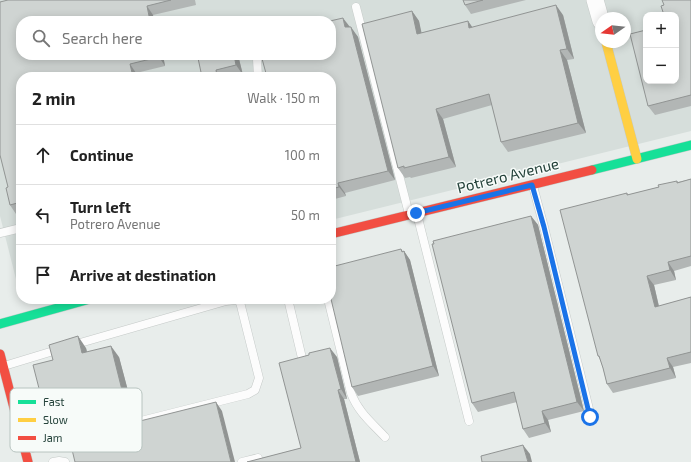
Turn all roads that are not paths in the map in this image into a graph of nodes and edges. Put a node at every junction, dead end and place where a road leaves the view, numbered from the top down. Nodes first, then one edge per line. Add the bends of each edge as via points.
1 (595, 0) edge
2 (356, 7) dead end
3 (598, 12) edge
4 (608, 48) edge
5 (257, 60) edge
6 (258, 72) edge
7 (691, 145) edge
8 (637, 159) junction
9 (532, 185) junction
10 (412, 214) junction
11 (16, 229) edge
12 (0, 233) edge
13 (336, 233) edge
14 (72, 304) edge
15 (216, 304) edge
16 (240, 304) edge
17 (289, 304) edge
18 (329, 304) edge
19 (0, 324) edge
20 (0, 354) edge
21 (302, 358) edge
22 (3, 366) junction
23 (10, 393) edge
24 (590, 417) dead end
25 (142, 420) edge
26 (469, 420) dead end
27 (386, 437) dead end
28 (26, 452) edge
29 (258, 458) edge
30 (28, 462) edge
31 (53, 462) edge
32 (65, 462) edge
33 (242, 462) edge

1 - 3 street
2 - 10 lane
4 - 8 street
5 - 6 lane
7 - 8 street, Potrero Avenue
8 - 9 street, Potrero Avenue
9 - 10 street, Potrero Avenue
9 - 24 lane
10 - 13 street, Potrero Avenue
10 - 26 lane
11 - 12 lane
14 - 19 street
15 - 22 lane
16 - 25 lane via 259,378 255,390 248,394
17 - 21 lane
18 - 27 lane via 355,404
20 - 22 street
22 - 23 street
28 - 30 street
29 - 33 lane
31 - 32 lane

